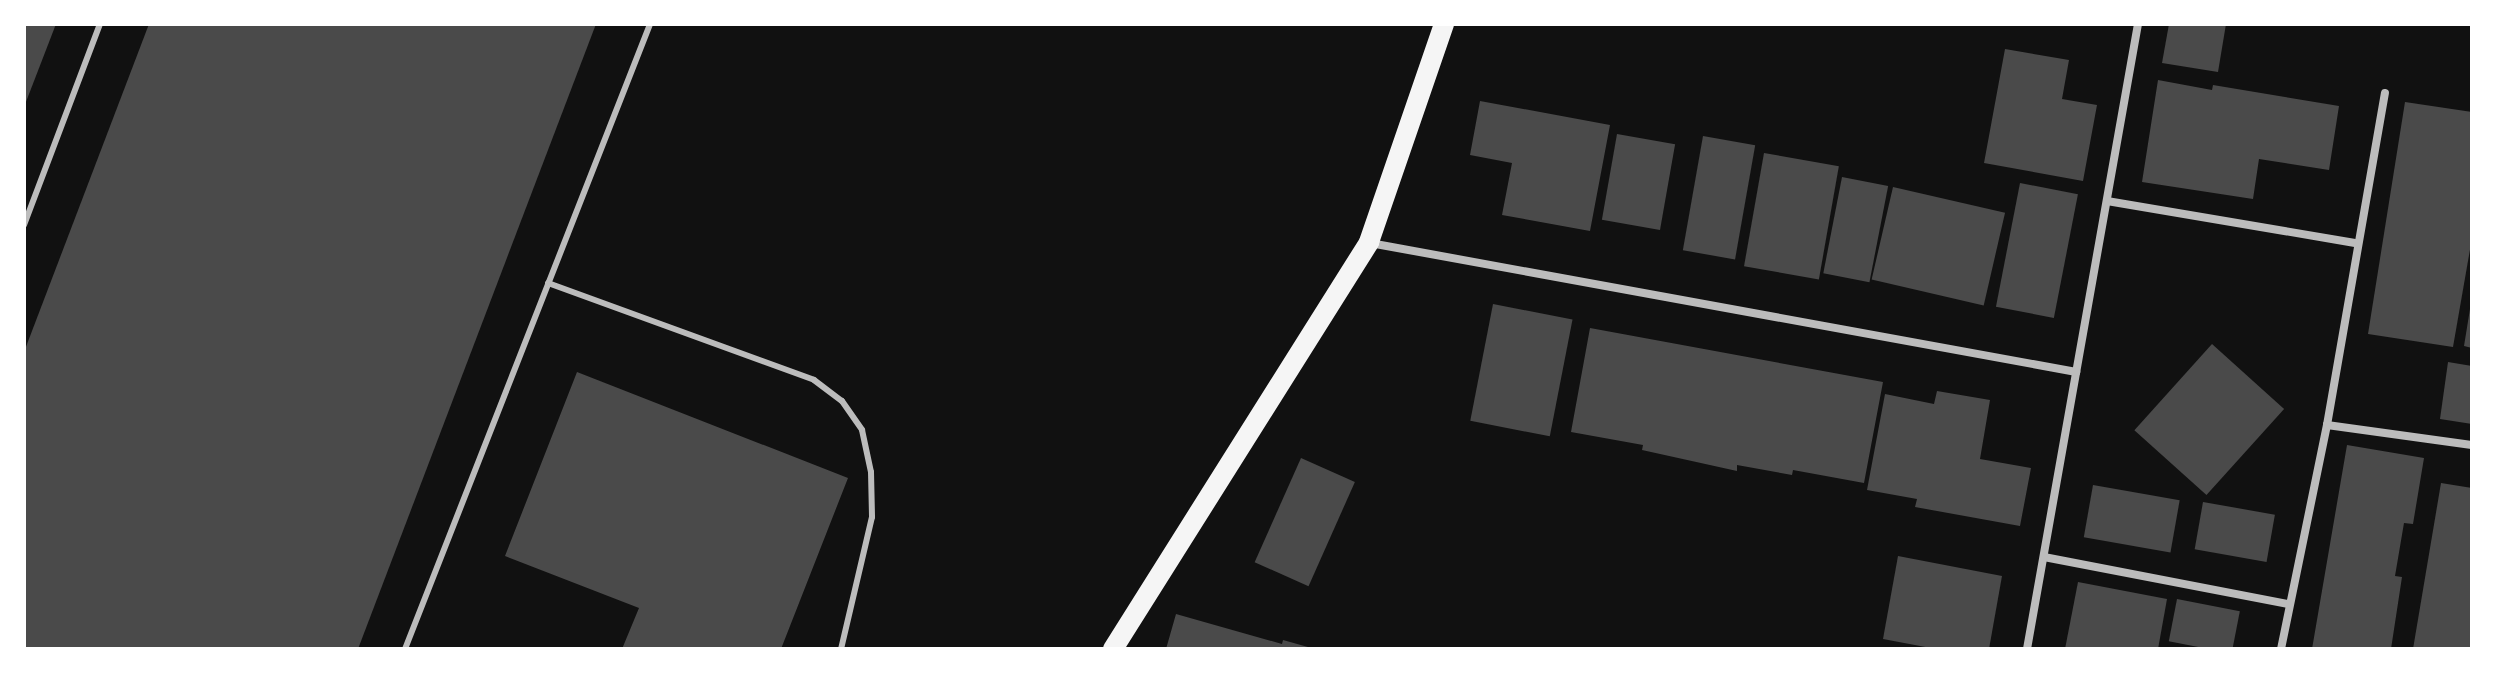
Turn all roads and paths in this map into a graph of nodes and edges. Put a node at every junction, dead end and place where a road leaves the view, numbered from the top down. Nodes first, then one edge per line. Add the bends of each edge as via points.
1 (100, 24) edge
2 (650, 24) edge
3 (1444, 24) edge
4 (2138, 24) edge
5 (2385, 93) dead end
6 (2107, 201) junction
7 (24, 225) edge
8 (1369, 242) junction
9 (2356, 243) junction
10 (548, 283) junction
11 (2076, 372) junction
12 (2327, 425) junction
13 (2472, 445) edge
14 (2044, 557) junction
15 (2289, 604) junction
16 (405, 649) edge
17 (841, 649) edge
18 (1113, 649) edge
19 (2027, 649) edge
20 (2281, 649) edge

1 - 7 lane
2 - 10 lane
3 - 8 main road
4 - 6 street
5 - 9 street
6 - 9 street
6 - 11 street
8 - 11 street
8 - 18 main road
9 - 12 street
10 - 16 lane
10 - 17 lane via 814,380 842,401 862,430 871,472 872,517
11 - 14 street
12 - 13 street
12 - 15 street
14 - 15 street
14 - 19 street
15 - 20 street

